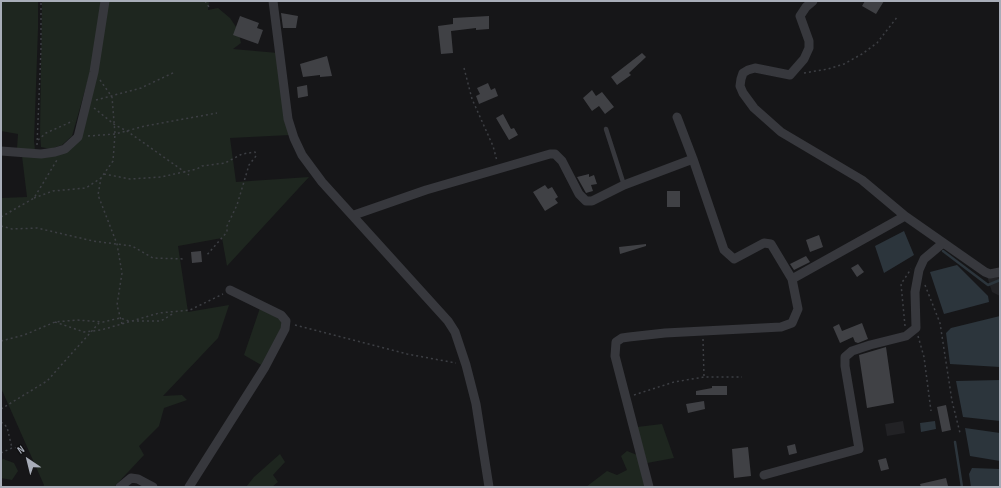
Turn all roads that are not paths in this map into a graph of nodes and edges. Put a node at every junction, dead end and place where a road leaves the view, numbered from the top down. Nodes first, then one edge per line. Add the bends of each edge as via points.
1 (105, 1) edge
2 (273, 1) edge
3 (812, 1) edge
4 (678, 116) dead end
5 (606, 129) dead end
6 (1, 151) edge
7 (693, 160) junction
8 (624, 185) junction
9 (354, 215) junction
10 (905, 216) junction
11 (943, 243) junction
12 (1000, 272) edge
13 (792, 279) junction
14 (230, 290) road end
15 (764, 475) dead end
16 (120, 487) edge
17 (153, 487) edge
18 (190, 487) edge
19 (489, 487) edge
20 (649, 487) edge

1 - 6 street via 94,72 78,137 65,149 40,154
2 - 9 street via 288,119 294,138 314,172
3 - 10 street via 800,16 808,41 807,53 790,75 755,68 743,73 740,86 743,93 768,122 799,144 862,180
4 - 7 street
5 - 8 lane
7 - 8 street
7 - 13 street via 727,255 734,259 738,258 768,242 773,246
8 - 9 street via 592,201 586,201 579,194 562,161 555,154 550,154 426,190
9 - 19 street via 455,332 476,404
10 - 11 street
10 - 13 street
11 - 12 street via 985,272
11 - 15 street via 924,259 919,270 915,292 916,328 906,336 852,351 845,357 858,449
13 - 20 street via 798,309 795,319 788,325 666,333 622,338 616,342 615,356
14 - 18 street via 282,315 286,321 285,329 265,368
16 - 17 street via 131,478

